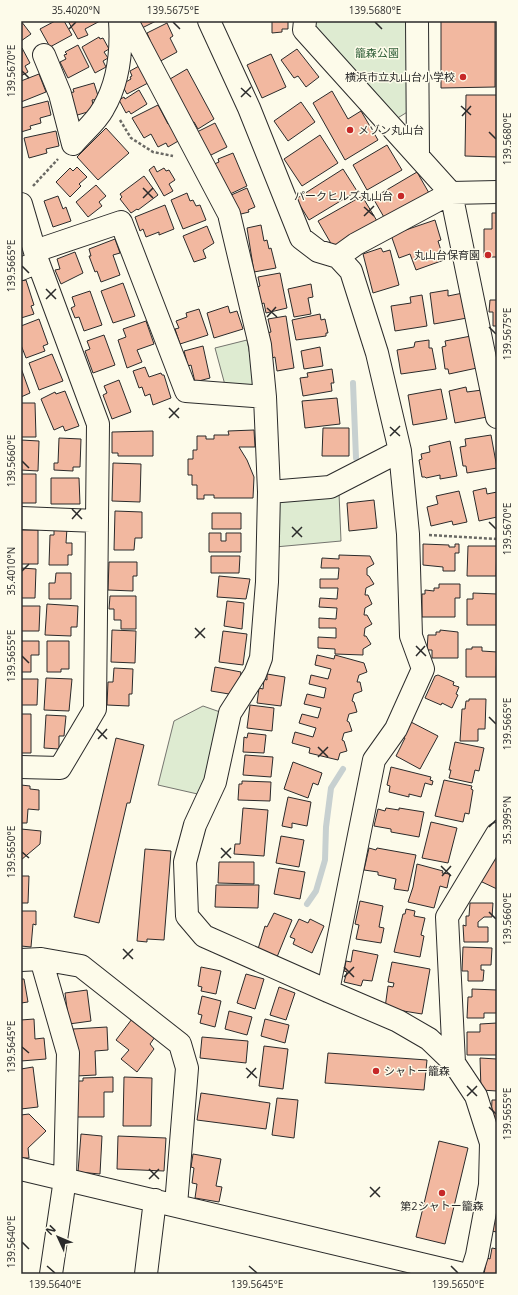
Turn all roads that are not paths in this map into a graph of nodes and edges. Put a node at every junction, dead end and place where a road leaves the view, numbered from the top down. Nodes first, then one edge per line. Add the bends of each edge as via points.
1 (120, 21) edge
2 (127, 21) edge
3 (209, 21) edge
4 (304, 21) edge
5 (417, 21) edge
6 (44, 55) dead end
7 (418, 156) junction
8 (497, 192) edge
9 (451, 193) junction
10 (26, 196) edge
11 (338, 257) junction
12 (31, 261) edge
13 (265, 397) junction
14 (497, 417) edge
15 (400, 450) junction
16 (269, 492) junction
17 (21, 518) edge
18 (97, 521) junction
19 (21, 767) edge
20 (497, 834) edge
21 (31, 959) edge
22 (328, 991) junction
23 (454, 1063) junction
24 (494, 1143) edge
25 (21, 1169) edge
26 (65, 1179) junction
27 (165, 1203) junction
28 (51, 1274) edge
29 (146, 1274) edge
30 (463, 1274) edge
31 (471, 1274) edge

1 - 6 street via 121,48 117,76 103,109 73,144 60,94
2 - 13 street via 228,214 260,345
3 - 11 street via 249,108 301,238 318,251
4 - 7 street via 304,30
5 - 7 street
7 - 9 street
8 - 9 street
9 - 11 street via 356,244
9 - 14 street
10 - 12 street
11 - 15 street via 351,270 377,353
12 - 13 street via 121,222 186,390
12 - 18 street via 98,424
13 - 16 street
15 - 16 street via 330,487
15 - 22 street via 408,534 411,636 423,669 396,729 374,760
16 - 22 street via 267,582 261,658 255,674 230,713 215,782 195,824 185,862 187,916 204,936
17 - 18 street
18 - 19 street via 95,709 60,768
20 - 23 street via 447,917
21 - 26 street via 68,1053
21 - 27 street via 81,966 180,1044 187,1068
22 - 23 street via 398,1021 428,1039
23 - 24 street via 476,1096
24 - 31 street via 490,1185
25 - 26 street
26 - 27 street
26 - 28 street
27 - 29 street
27 - 30 street

